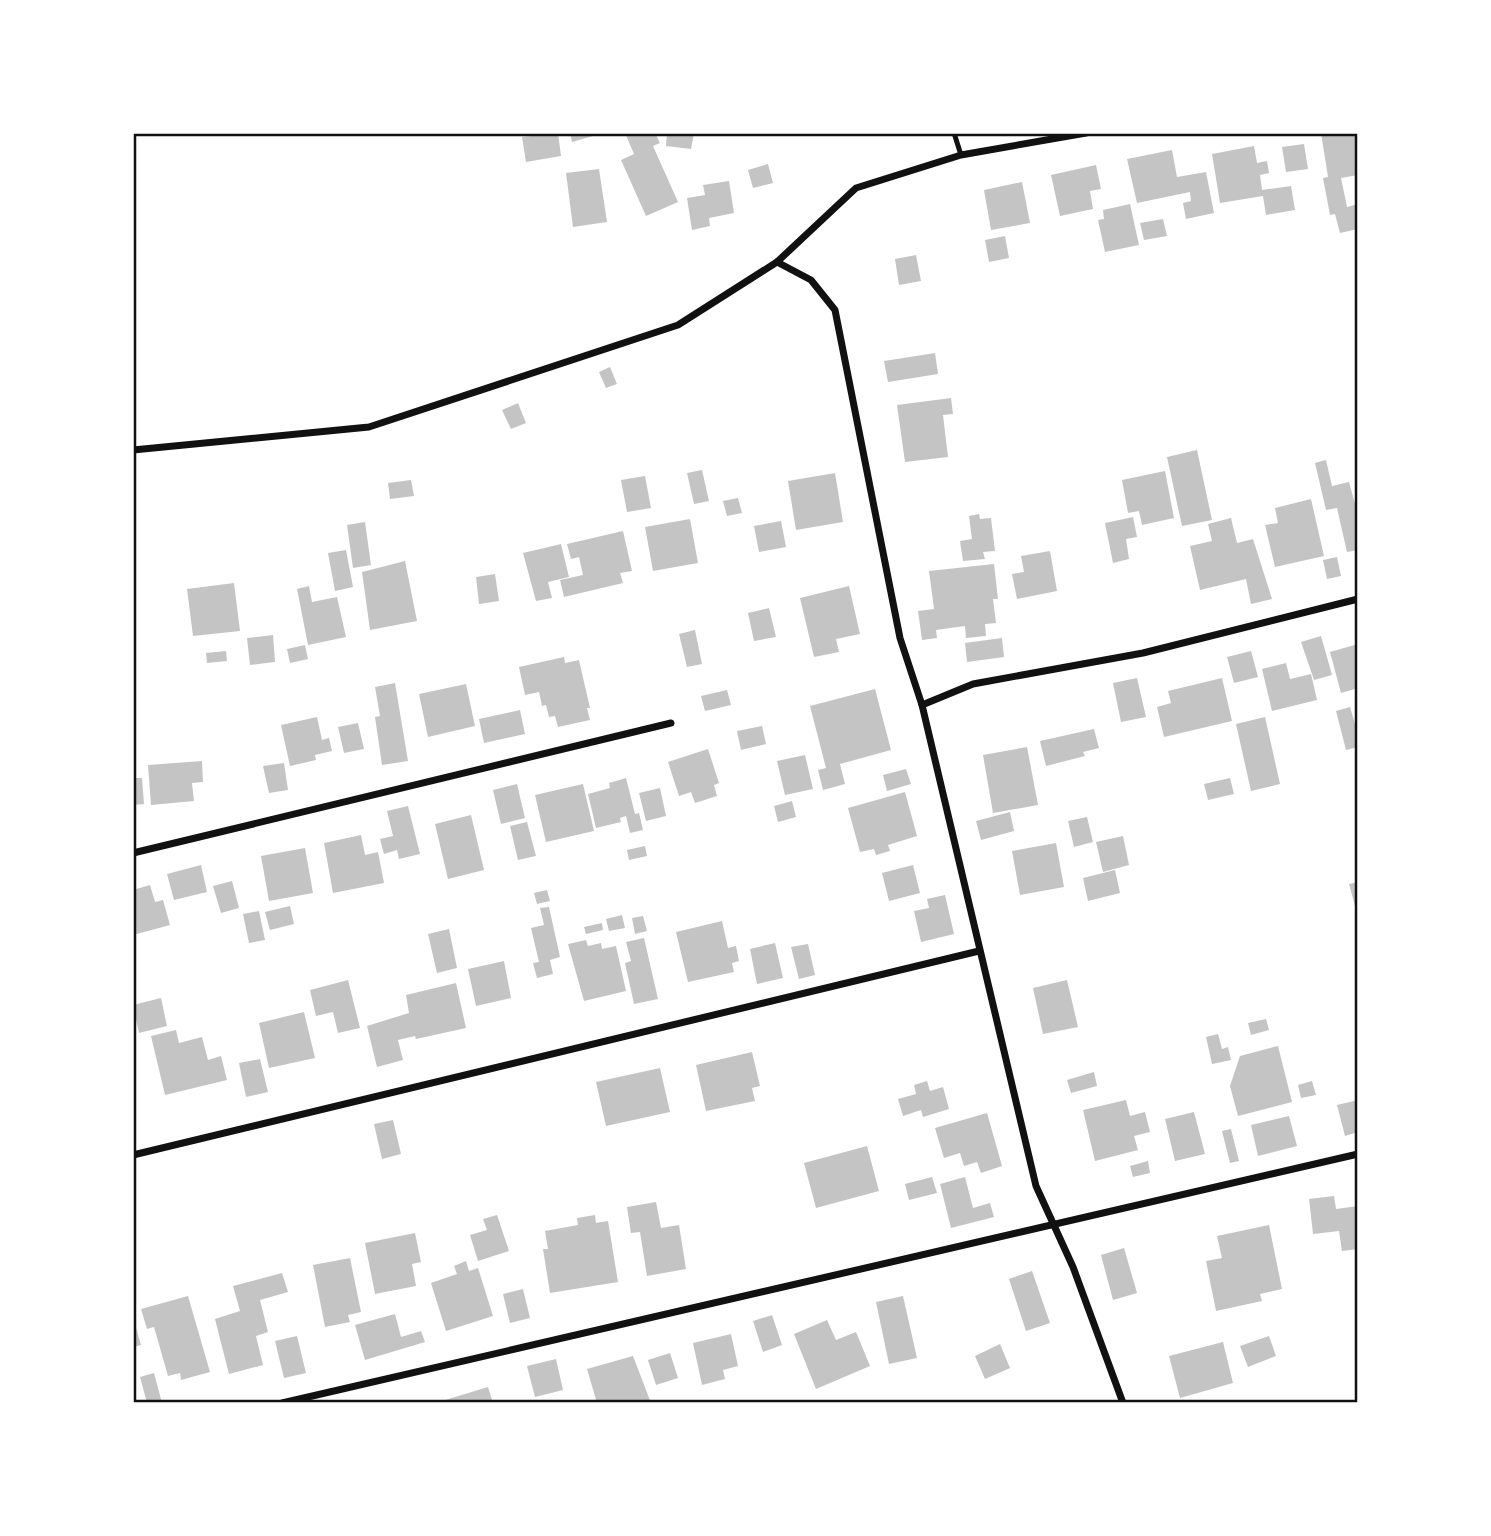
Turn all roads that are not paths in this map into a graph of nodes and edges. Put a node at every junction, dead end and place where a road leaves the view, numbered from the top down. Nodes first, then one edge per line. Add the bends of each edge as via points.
1 (954, 133) edge
2 (1086, 133) edge
3 (961, 155) junction
4 (777, 262) junction
5 (133, 450) edge
6 (1358, 599) edge
7 (922, 705) junction
8 (671, 723) dead end
9 (133, 853) edge
10 (979, 951) junction
11 (1358, 1154) edge
12 (133, 1155) edge
13 (1052, 1223) junction
14 (282, 1403) edge
15 (1123, 1403) edge

1 - 3 lane
2 - 3 street
3 - 4 street via 856,188
4 - 5 street via 678,324 369,426
4 - 7 street via 811,280 835,310 900,638
6 - 7 street via 1143,653 973,684
7 - 10 street
8 - 9 street
10 - 12 street
10 - 13 street via 1036,1186
11 - 13 street
13 - 14 street
13 - 15 street

